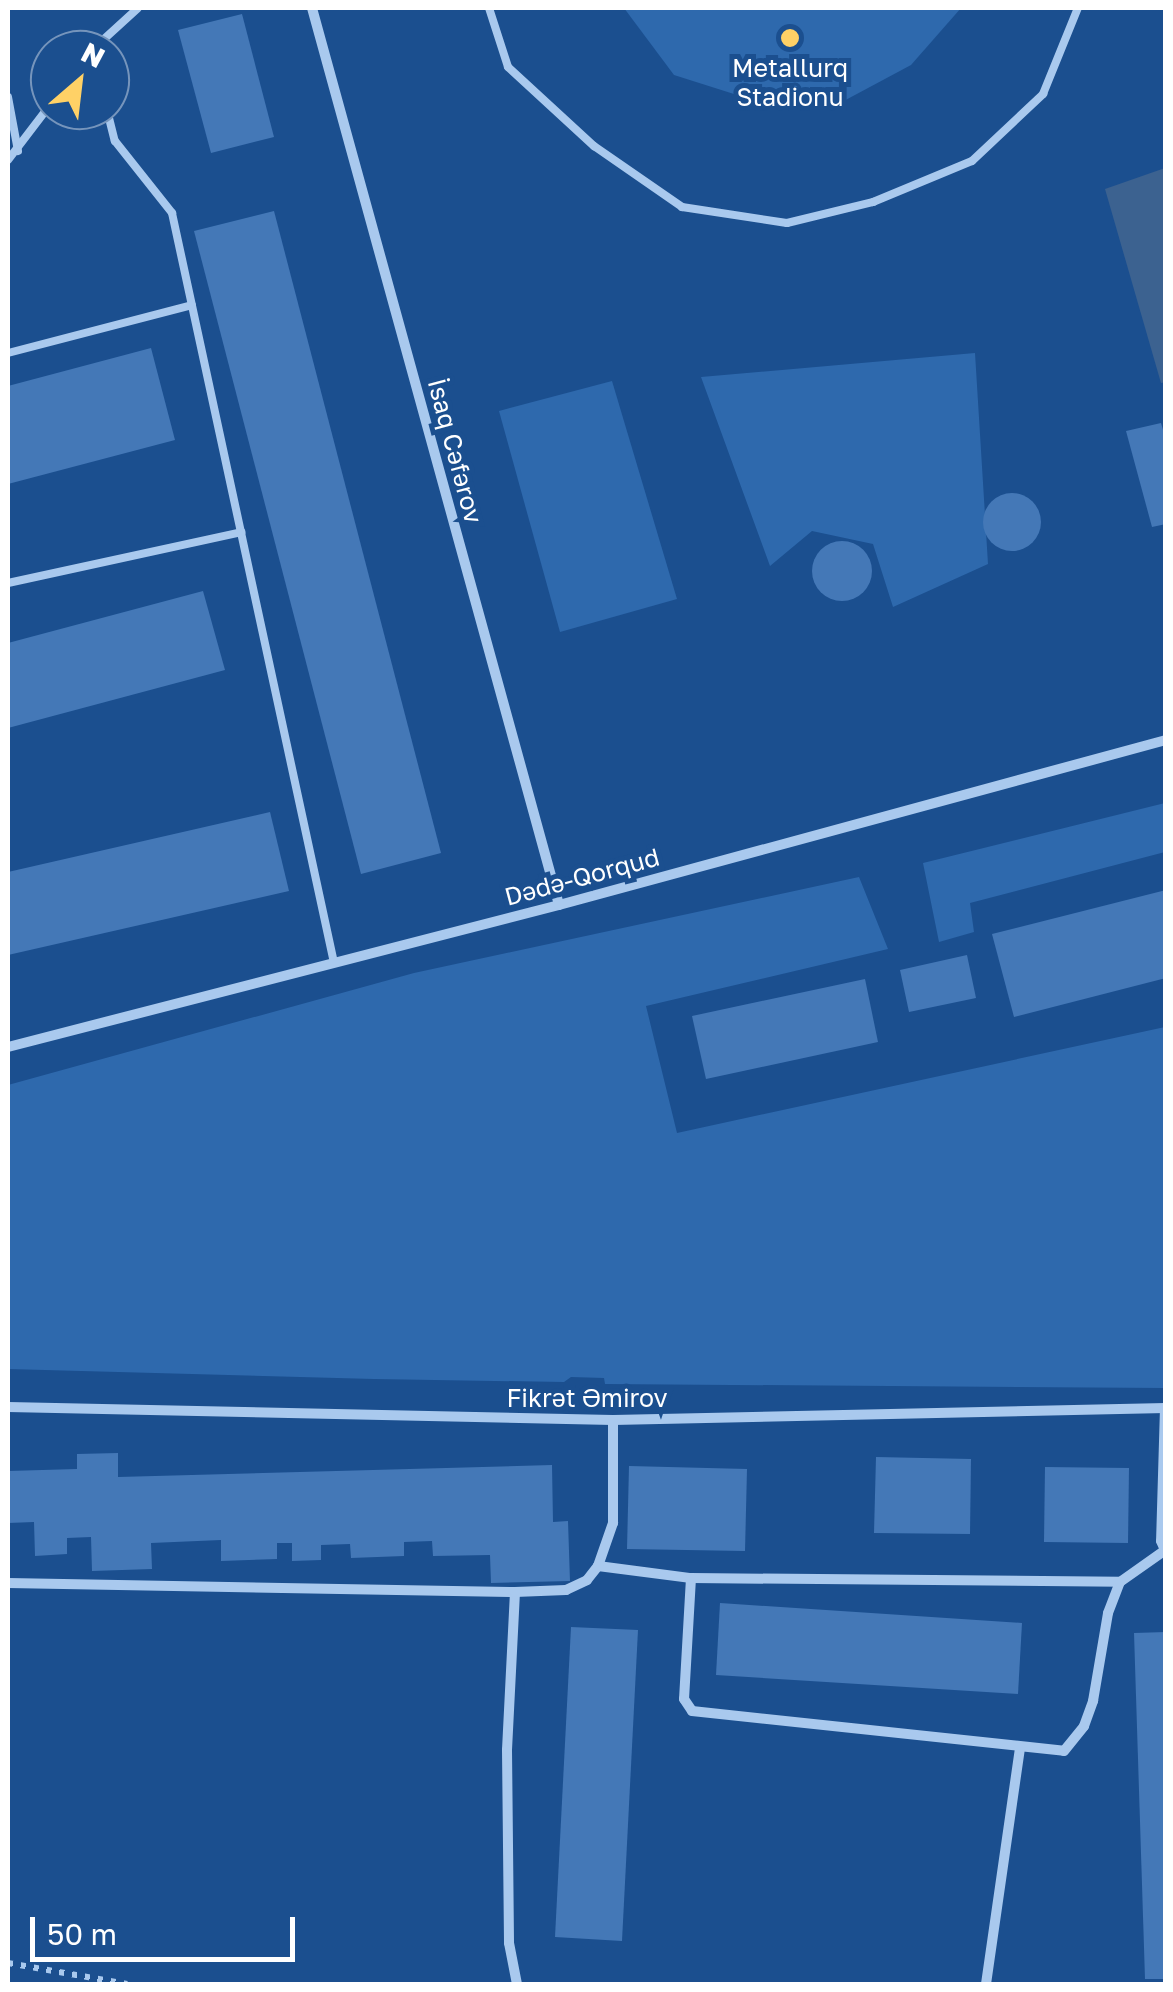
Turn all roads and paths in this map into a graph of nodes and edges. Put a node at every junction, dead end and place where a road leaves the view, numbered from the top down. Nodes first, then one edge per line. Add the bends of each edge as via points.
1 (138, 8) edge
2 (312, 8) edge
3 (489, 8) edge
4 (1078, 8) edge
5 (114, 30) edge
6 (8, 97) edge
7 (33, 130) edge
8 (112, 130) edge
9 (18, 151) junction
10 (8, 160) edge
11 (192, 305) junction
12 (8, 353) edge
13 (241, 532) junction
14 (8, 583) edge
15 (1166, 740) edge
16 (559, 905) junction
17 (334, 963) junction
18 (8, 1047) edge
19 (8, 1406) edge
20 (1165, 1408) edge
21 (614, 1420) junction
22 (1165, 1551) edge
23 (598, 1566) junction
24 (691, 1578) junction
25 (1120, 1582) junction
26 (8, 1583) edge
27 (515, 1592) junction
28 (1020, 1747) junction
29 (8, 1963) edge
30 (128, 1984) edge
31 (517, 1984) edge
32 (986, 1984) edge

1 - 5 lane
2 - 16 street, İsaq Cəfərov
3 - 4 lane via 508,67 594,146 682,207 787,223 873,202 972,161 1043,94
6 - 9 lane
7 - 9 lane
8 - 11 lane via 172,213
9 - 10 lane
11 - 12 lane
11 - 13 lane
13 - 14 lane
13 - 17 lane
15 - 16 street, Dədə-Qorqud
16 - 17 street, Dədə-Qorqud
17 - 18 street, Dədə-Qorqud
19 - 21 street, Fikrət Əmirov
20 - 21 street, Fikrət Əmirov
20 - 22 street
21 - 23 street via 613,1523
22 - 25 street
23 - 24 street
23 - 27 street via 588,1580 566,1590
24 - 25 street
24 - 28 street via 684,1699 692,1711
25 - 28 street via 1084,1726 1064,1751
26 - 27 street
27 - 31 street via 507,1750 509,1943
28 - 32 street
29 - 30 path

